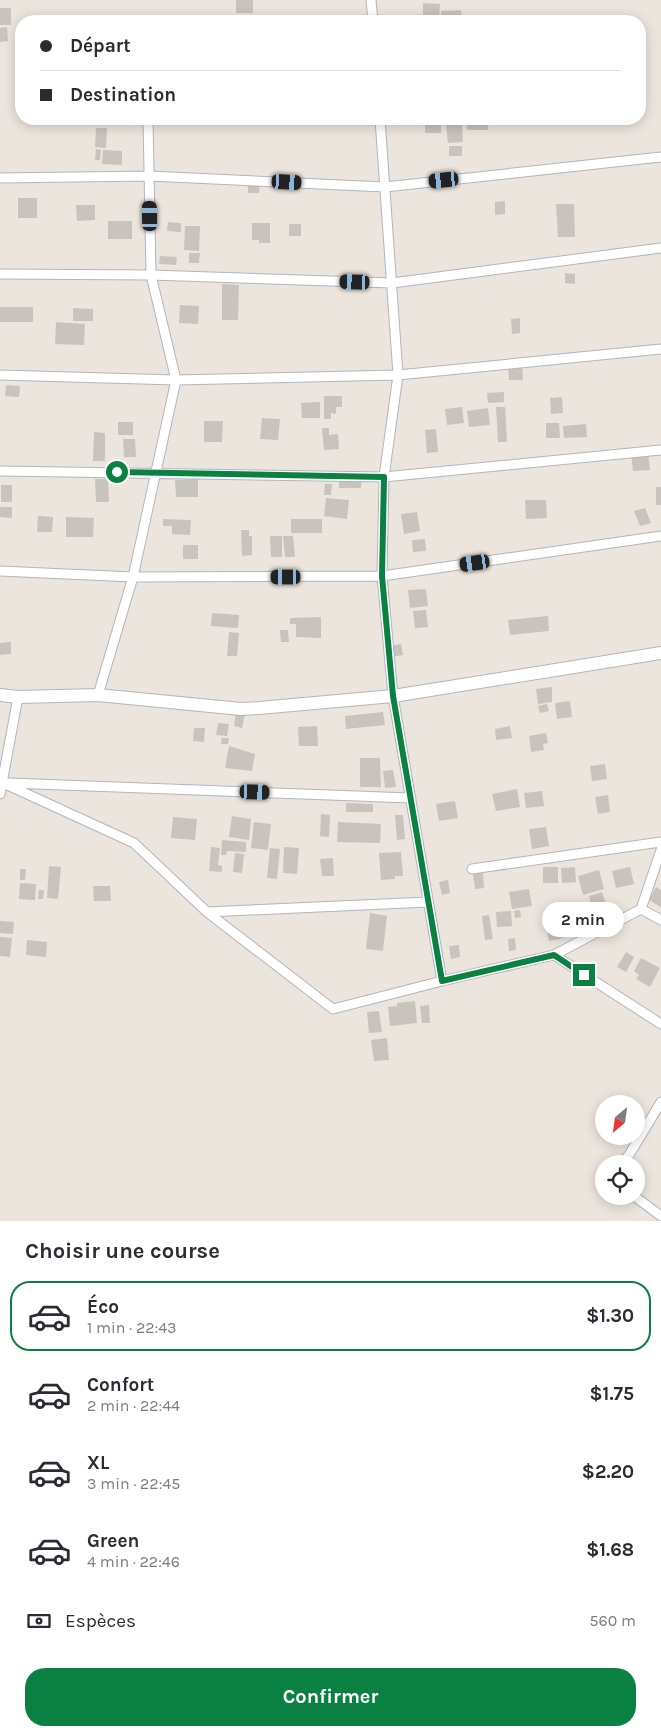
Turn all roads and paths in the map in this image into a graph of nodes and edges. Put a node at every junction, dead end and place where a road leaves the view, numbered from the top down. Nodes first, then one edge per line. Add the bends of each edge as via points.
1 (371, 0) edge
2 (372, 15) edge
3 (148, 125) edge
4 (380, 125) edge
5 (661, 157) edge
6 (149, 176) junction
7 (0, 178) edge
8 (385, 187) junction
9 (661, 248) edge
10 (0, 274) edge
11 (152, 276) junction
12 (392, 283) junction
13 (661, 349) edge
14 (0, 375) edge
15 (398, 375) junction
16 (176, 380) junction
17 (661, 450) edge
18 (0, 471) edge
19 (156, 473) junction
20 (384, 477) junction
21 (661, 536) edge
22 (0, 571) edge
23 (382, 576) junction
24 (134, 577) junction
25 (661, 653) edge
26 (0, 695) edge
27 (98, 695) junction
28 (393, 696) junction
29 (18, 697) junction
30 (1, 783) edge
31 (0, 794) edge
32 (411, 798) junction
33 (661, 842) edge
34 (661, 850) edge
35 (472, 869) dead end
36 (428, 902) junction
37 (641, 909) junction
38 (207, 912) junction
39 (661, 920) edge
40 (554, 955) junction
41 (442, 981) junction
42 (661, 1024) edge
43 (661, 1102) edge
44 (629, 1155) edge
45 (645, 1204) edge
46 (661, 1216) edge

1 - 2 street
3 - 6 street
4 - 8 street
5 - 8 street
6 - 7 street
6 - 8 street
6 - 11 street
8 - 12 street
9 - 12 street
10 - 11 street
11 - 12 street
11 - 16 street
12 - 15 street
13 - 15 street
14 - 16 street
15 - 16 street
15 - 20 street
16 - 19 street
17 - 20 street
18 - 19 street
19 - 20 street
19 - 24 street
20 - 23 street
21 - 23 street
22 - 24 street
23 - 24 street
23 - 28 street
24 - 27 street
25 - 28 main road
26 - 29 main road
27 - 28 main road via 241,709
27 - 29 main road
28 - 32 street
29 - 30 street
30 - 31 street
30 - 32 street
30 - 38 street via 134,843
32 - 36 street
33 - 35 street
34 - 37 street
36 - 38 street
36 - 41 street
37 - 39 street
37 - 40 street
38 - 41 street via 333,1009
40 - 41 street
40 - 42 street
43 - 44 street
45 - 46 street

